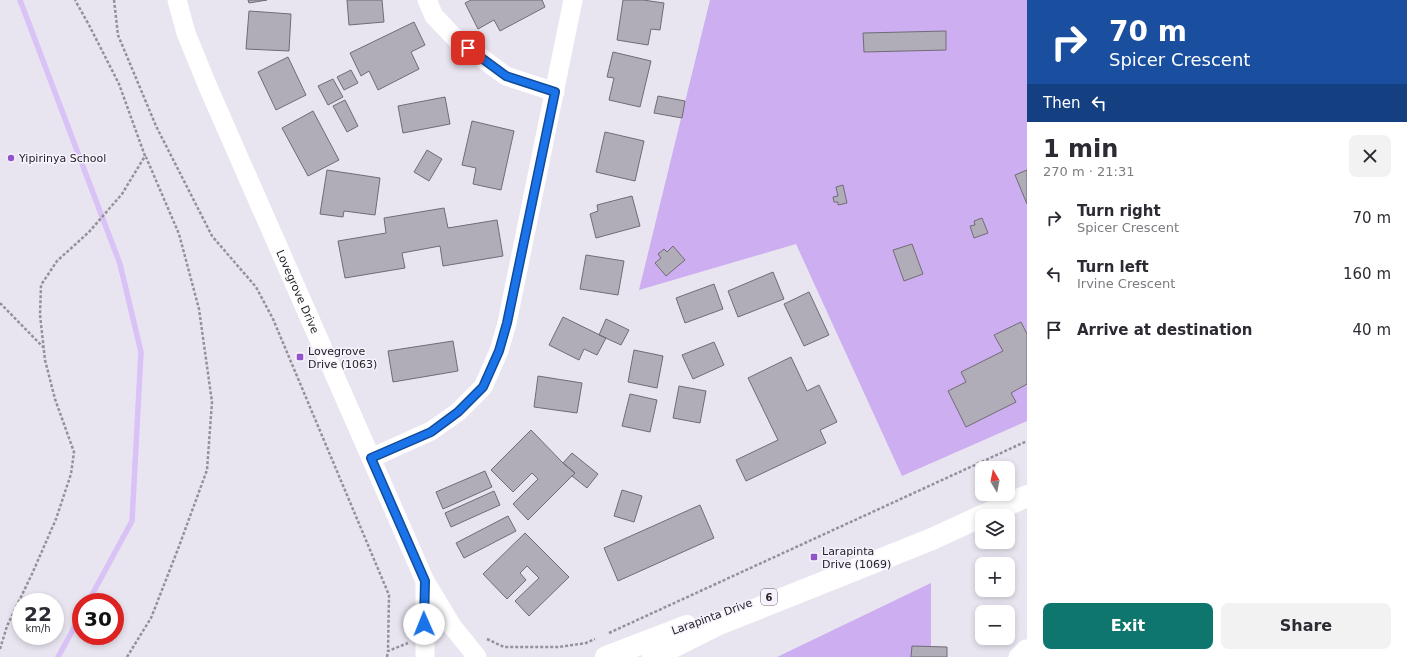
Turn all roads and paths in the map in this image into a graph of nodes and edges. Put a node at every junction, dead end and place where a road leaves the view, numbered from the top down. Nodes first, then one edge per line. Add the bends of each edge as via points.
1 (75, 0) edge
2 (114, 0) edge
3 (177, 0) edge
4 (427, 0) edge
5 (573, 0) edge
6 (555, 92) junction
7 (145, 156) junction
8 (0, 303) edge
9 (44, 348) junction
10 (1027, 441) edge
11 (371, 458) junction
12 (1027, 496) edge
13 (998, 509) edge
14 (975, 519) edge
15 (932, 539) junction
16 (425, 581) junction
17 (608, 633) dead end
18 (408, 643) dead end
19 (504, 647) dead end
20 (603, 647) edge
21 (0, 649) edge
22 (388, 651) junction
23 (127, 657) edge
24 (387, 657) edge
25 (425, 657) edge
26 (477, 657) edge
27 (653, 657) edge

1 - 7 path via 119,84
2 - 22 path via 118,35 156,126 212,236 256,287 273,319 388,595
3 - 11 street, Lovegrove Drive via 186,32 208,88
4 - 6 street via 434,16 456,39 506,76
5 - 6 street
6 - 11 street via 507,323 499,351 483,387 458,412 431,432
7 - 9 path via 122,194 89,232 57,261 41,285 40,316
7 - 23 path via 179,234 199,308 212,402 207,470 151,618
8 - 9 path
9 - 21 path via 55,399 74,452 72,474 56,519 7,626
10 - 17 path
11 - 16 street, Lovegrove Drive
12 - 13 main road, Larapinta Drive / 6
14 - 15 main road, Larapinta Drive / 6
15 - 20 main road, Larapinta Drive / 6 via 701,621
15 - 27 main road, Larapinta Drive / 6 via 719,624
16 - 25 street, Lovegrove Drive
16 - 26 street, Lovegrove Drive via 452,626
18 - 22 path
19 - 20 path via 559,647 586,643
22 - 24 path

